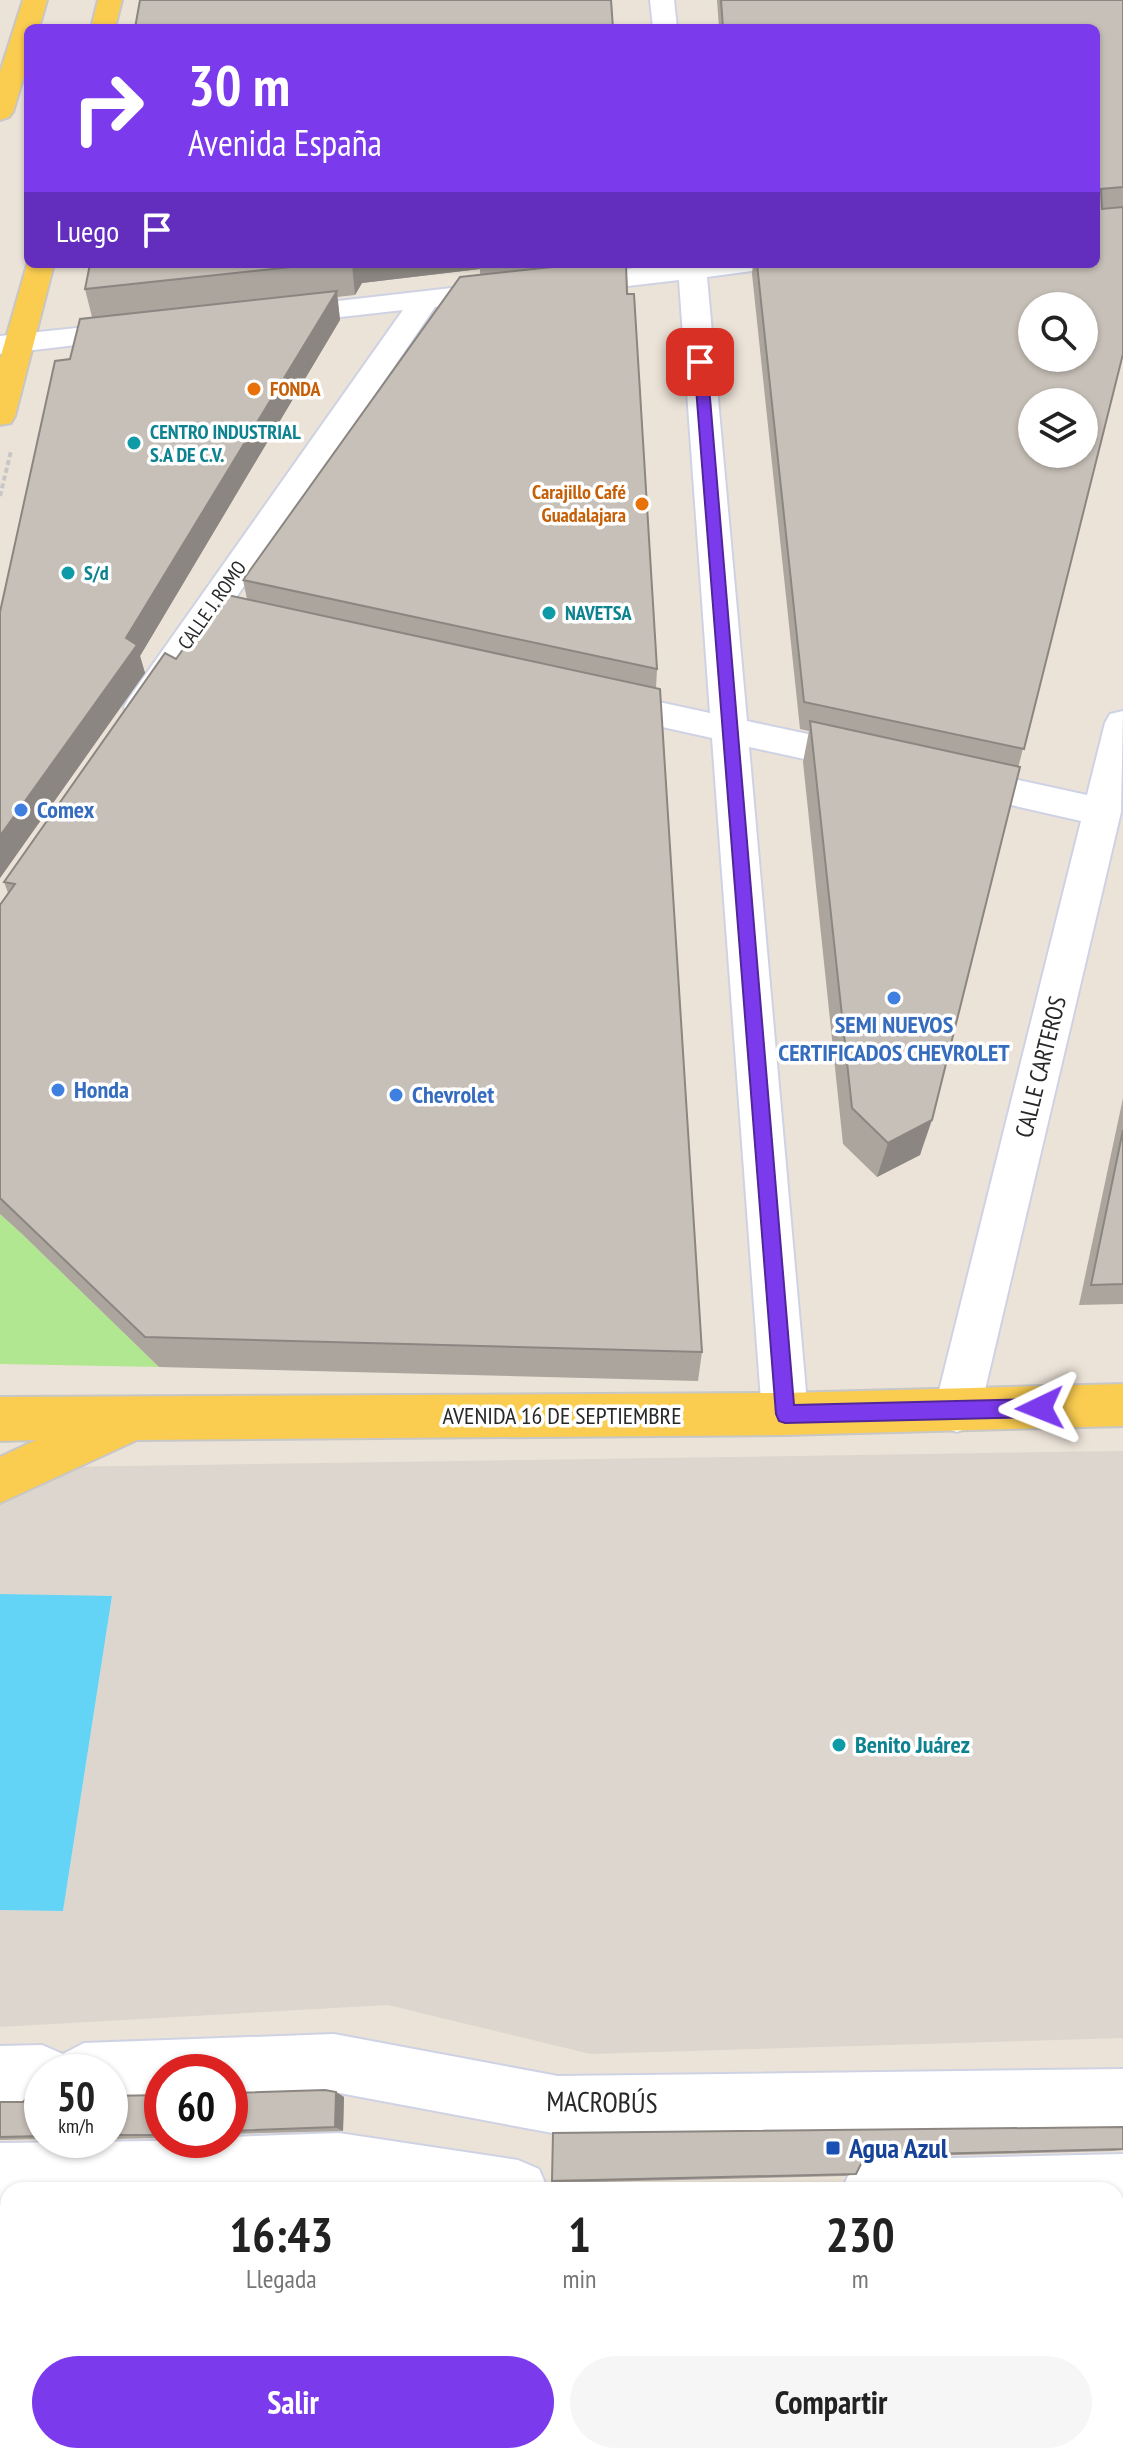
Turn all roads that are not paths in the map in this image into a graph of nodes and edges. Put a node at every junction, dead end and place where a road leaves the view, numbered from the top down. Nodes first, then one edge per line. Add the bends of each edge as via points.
1 (35, 0) edge
2 (110, 0) edge
3 (662, 0) edge
4 (28, 24) edge
5 (104, 24) edge
6 (665, 24) edge
7 (24, 35) edge
8 (0, 112) edge
9 (38, 268) edge
10 (684, 268) edge
11 (692, 268) edge
12 (426, 299) junction
13 (255, 318) edge
14 (162, 328) edge
15 (10, 344) edge
16 (0, 416) edge
17 (576, 696) edge
18 (731, 730) junction
19 (125, 731) edge
20 (1120, 746) edge
21 (1102, 812) junction
22 (1123, 1405) edge
23 (957, 1411) junction
24 (785, 1414) junction
25 (0, 1419) edge
26 (130, 1419) junction
27 (0, 1481) edge
28 (128, 2070) edge
29 (24, 2074) edge
30 (0, 2075) edge
31 (1123, 2098) edge
32 (0, 2173) edge
33 (465, 2182) edge

1 - 4 main road
2 - 5 main road
3 - 6 street
7 - 8 main road
9 - 15 main road
10 - 12 street
11 - 18 street
12 - 13 street
12 - 19 street, CALLE J. ROMO via 221,617
14 - 15 street
15 - 16 main road
17 - 18 street
18 - 21 street
18 - 24 street
20 - 21 street, CALLE CARTEROS
21 - 23 street, CALLE CARTEROS
22 - 23 main road, AVENIDA 16 DE SEPTIEMBRE
23 - 24 main road, AVENIDA 16 DE SEPTIEMBRE
24 - 26 main road, AVENIDA 16 DE SEPTIEMBRE
25 - 26 main road, AVENIDA 16 DE SEPTIEMBRE
26 - 27 main road
28 - 31 street, MACROBÚS via 334,2063 558,2105
29 - 30 street
32 - 33 street via 339,2163

